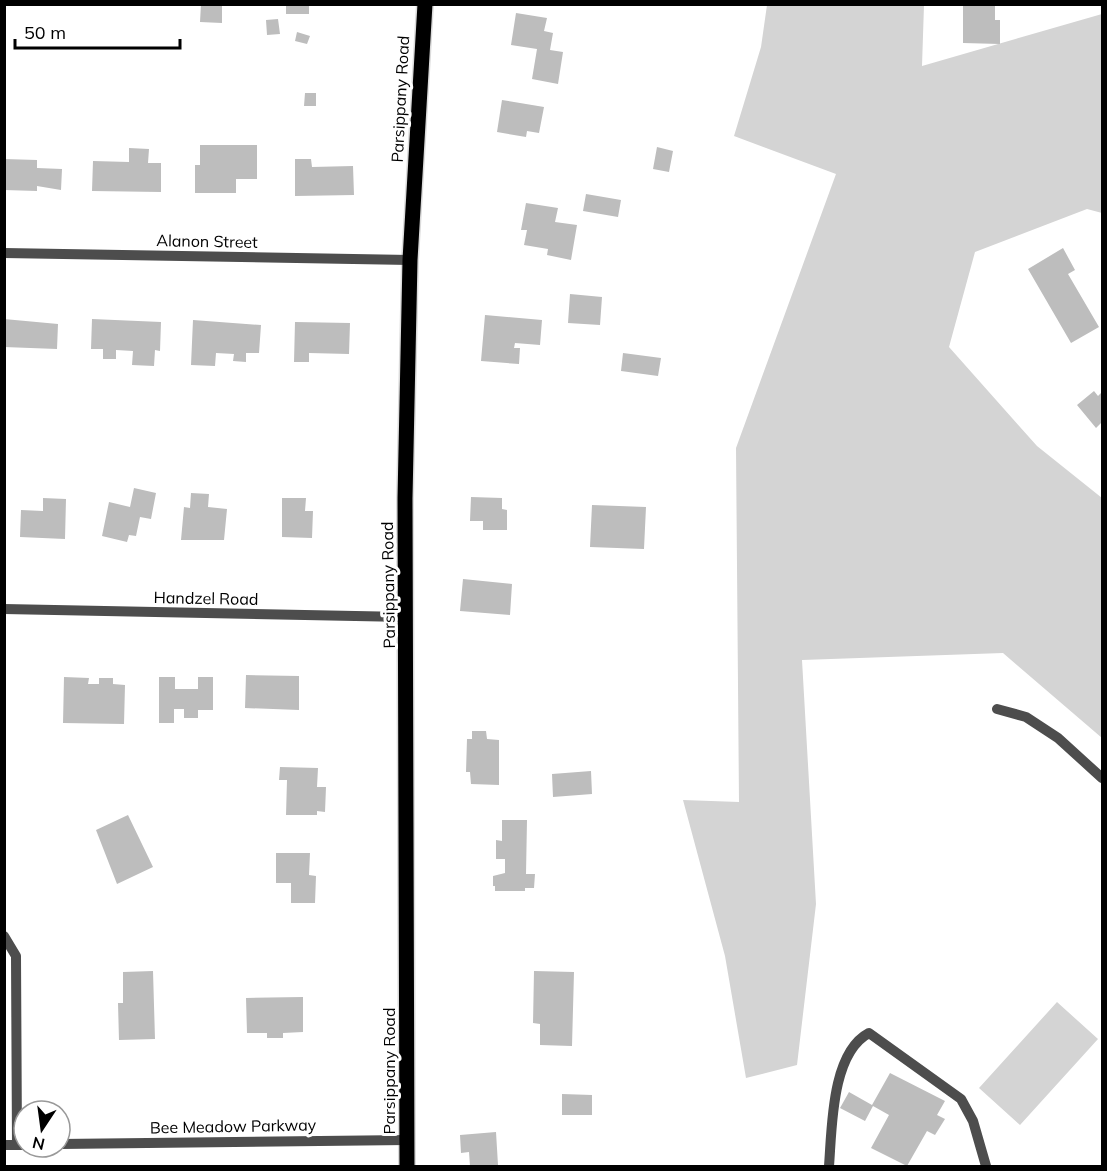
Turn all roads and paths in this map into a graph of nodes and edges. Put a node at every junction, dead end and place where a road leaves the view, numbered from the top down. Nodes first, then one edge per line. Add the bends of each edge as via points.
1 (425, 4) edge
2 (4, 253) edge
3 (410, 260) junction
4 (4, 609) edge
5 (406, 617) junction
6 (997, 709) dead end
7 (1102, 777) edge
8 (4, 936) edge
9 (20, 1099) edge
10 (407, 1140) junction
11 (72, 1144) edge
12 (407, 1167) edge
13 (829, 1167) edge
14 (986, 1167) edge

1 - 3 main road, Parsippany Road
2 - 3 street, Alanon Street
3 - 5 main road, Parsippany Road
4 - 5 street, Handzel Road
5 - 10 main road, Parsippany Road
6 - 7 street via 1026,717 1058,738
8 - 9 street via 16,956
10 - 11 street, Bee Meadow Parkway
10 - 12 main road, Parsippany Road
13 - 14 street via 837,1089 845,1061 869,1033 961,1099 973,1121

